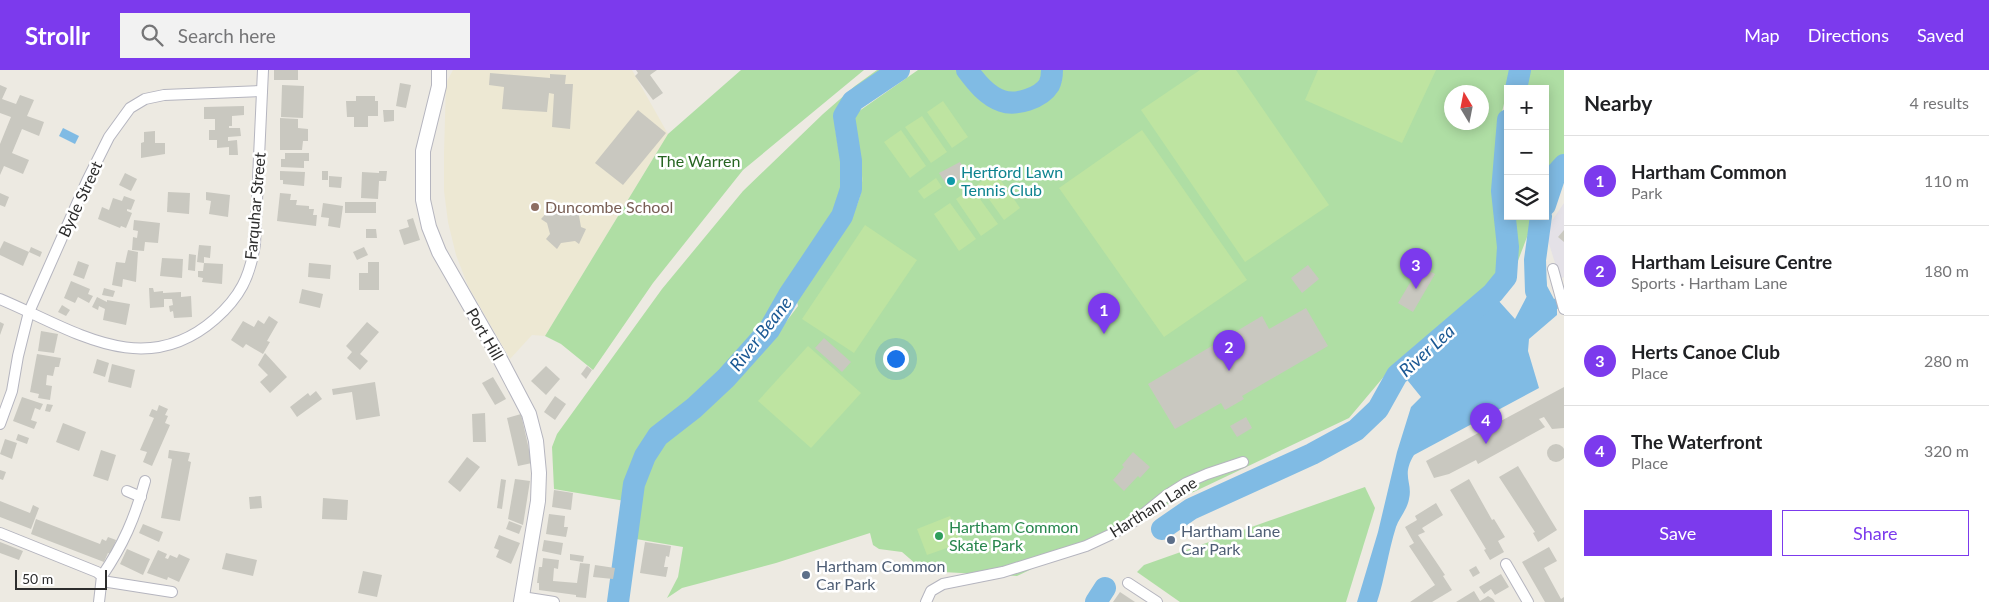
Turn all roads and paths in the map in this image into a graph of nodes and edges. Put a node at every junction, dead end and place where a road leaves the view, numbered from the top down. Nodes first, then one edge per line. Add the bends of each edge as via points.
1 (263, 70) edge
2 (440, 70) edge
3 (262, 91) junction
4 (1553, 269) dead end
5 (0, 299) edge
6 (1564, 308) edge
7 (29, 312) junction
8 (0, 424) edge
9 (1243, 462) dead end
10 (145, 481) dead end
11 (127, 491) dead end
12 (141, 497) junction
13 (0, 533) edge
14 (1506, 564) dead end
15 (102, 579) junction
16 (1128, 582) dead end
17 (172, 592) dead end
18 (100, 598) edge
19 (521, 600) edge
20 (554, 602) edge
21 (926, 602) edge
22 (1157, 602) edge
23 (1528, 602) edge

1 - 3 street, Farquhar Street
2 - 19 main road, Port Hill via 424,151 423,200 429,228 439,252 529,414 536,441 538,501
3 - 7 street, Byde Street via 164,95 145,98 130,108 109,137 87,181
3 - 7 street, Farquhar Street via 253,258 245,281 229,306 193,334 174,343 146,349 122,348 91,339
4 - 6 street
5 - 7 street, Farquhar Street
7 - 8 street, Byde Street via 12,391
9 - 21 street, Hartham Lane via 1186,483 1114,533 1004,572 944,584 931,591
10 - 12 street
11 - 12 street
12 - 15 street via 125,540
13 - 15 street via 73,561 97,572
14 - 23 street
15 - 17 street
15 - 18 street
16 - 22 street
19 - 20 street

